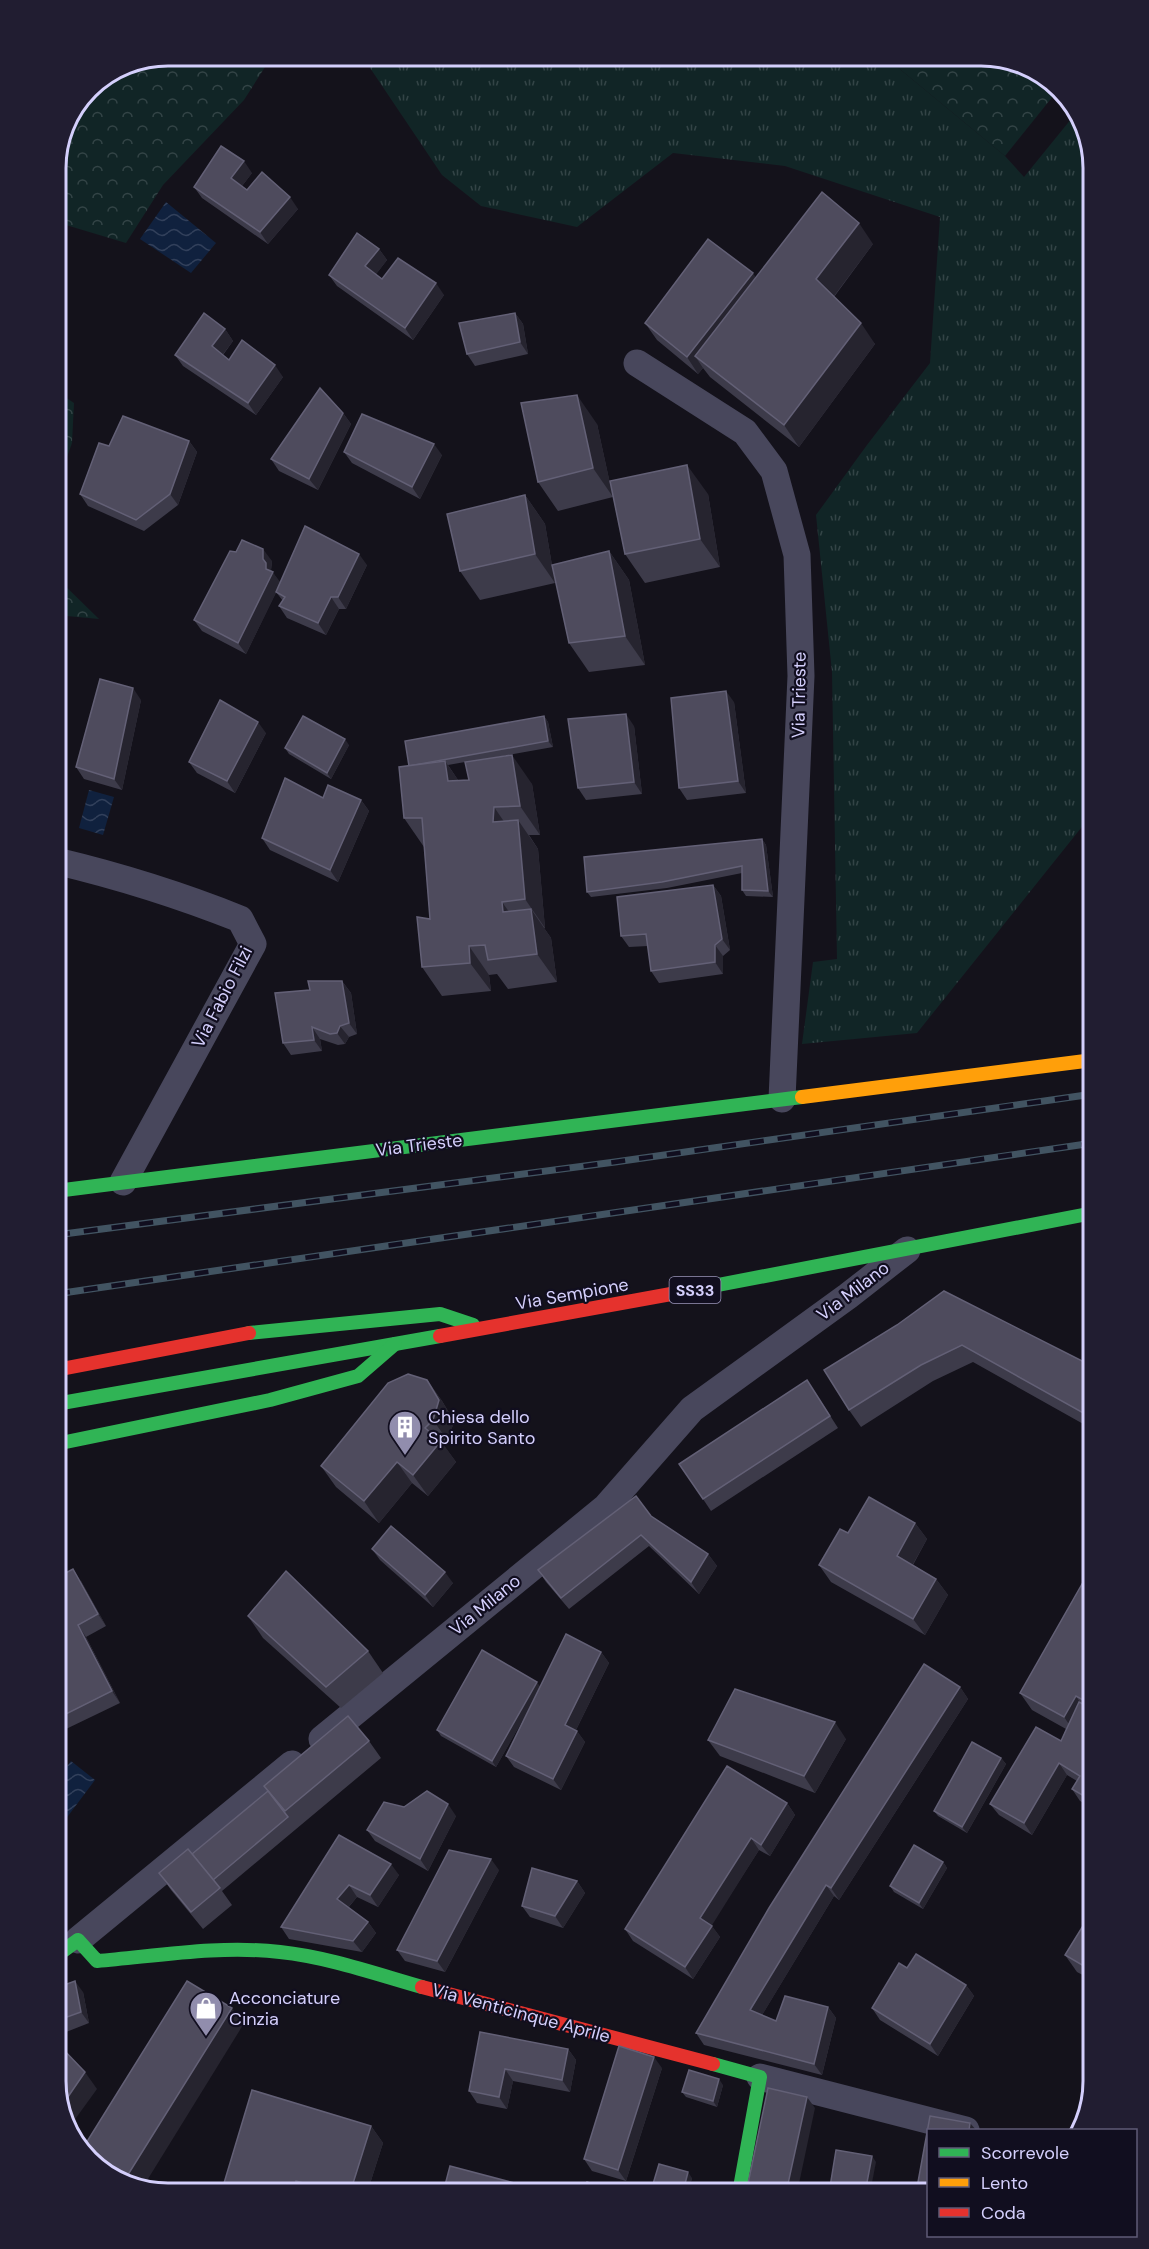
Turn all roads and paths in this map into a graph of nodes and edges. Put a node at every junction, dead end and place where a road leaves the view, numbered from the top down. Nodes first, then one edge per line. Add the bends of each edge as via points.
1 (637, 363) dead end
2 (66, 864) edge
3 (1083, 1061) edge
4 (782, 1099) junction
5 (123, 1182) junction
6 (66, 1190) edge
7 (1083, 1215) edge
8 (908, 1251) junction
9 (482, 1329) junction
10 (395, 1344) junction
11 (66, 1368) edge
12 (66, 1402) edge
13 (66, 1442) edge
14 (78, 1940) junction
15 (66, 1949) edge
16 (760, 2077) junction
17 (962, 2129) edge
18 (741, 2183) edge

1 - 4 street, Via Trieste via 745,432 774,471 797,555 801,676
2 - 5 street, Via Fabio Filzi via 196,901 240,919 254,944
3 - 4 street, Via Trieste
4 - 5 street, Via Trieste
5 - 6 street, Via Trieste
7 - 8 street, Via Sempione / SS33
8 - 9 street, Via Sempione / SS33
8 - 14 street, Via Milano via 692,1409 606,1507
9 - 10 street, Via Sempione / SS33
9 - 11 street via 440,1314 257,1331
10 - 12 street, Via Sempione / SS33
10 - 13 street via 358,1376 270,1400
14 - 15 street, Via Milano
14 - 16 street, Via Venticinque Aprile via 97,1961 246,1949 304,1955
16 - 17 street, Via Venticinque Aprile
16 - 18 street

